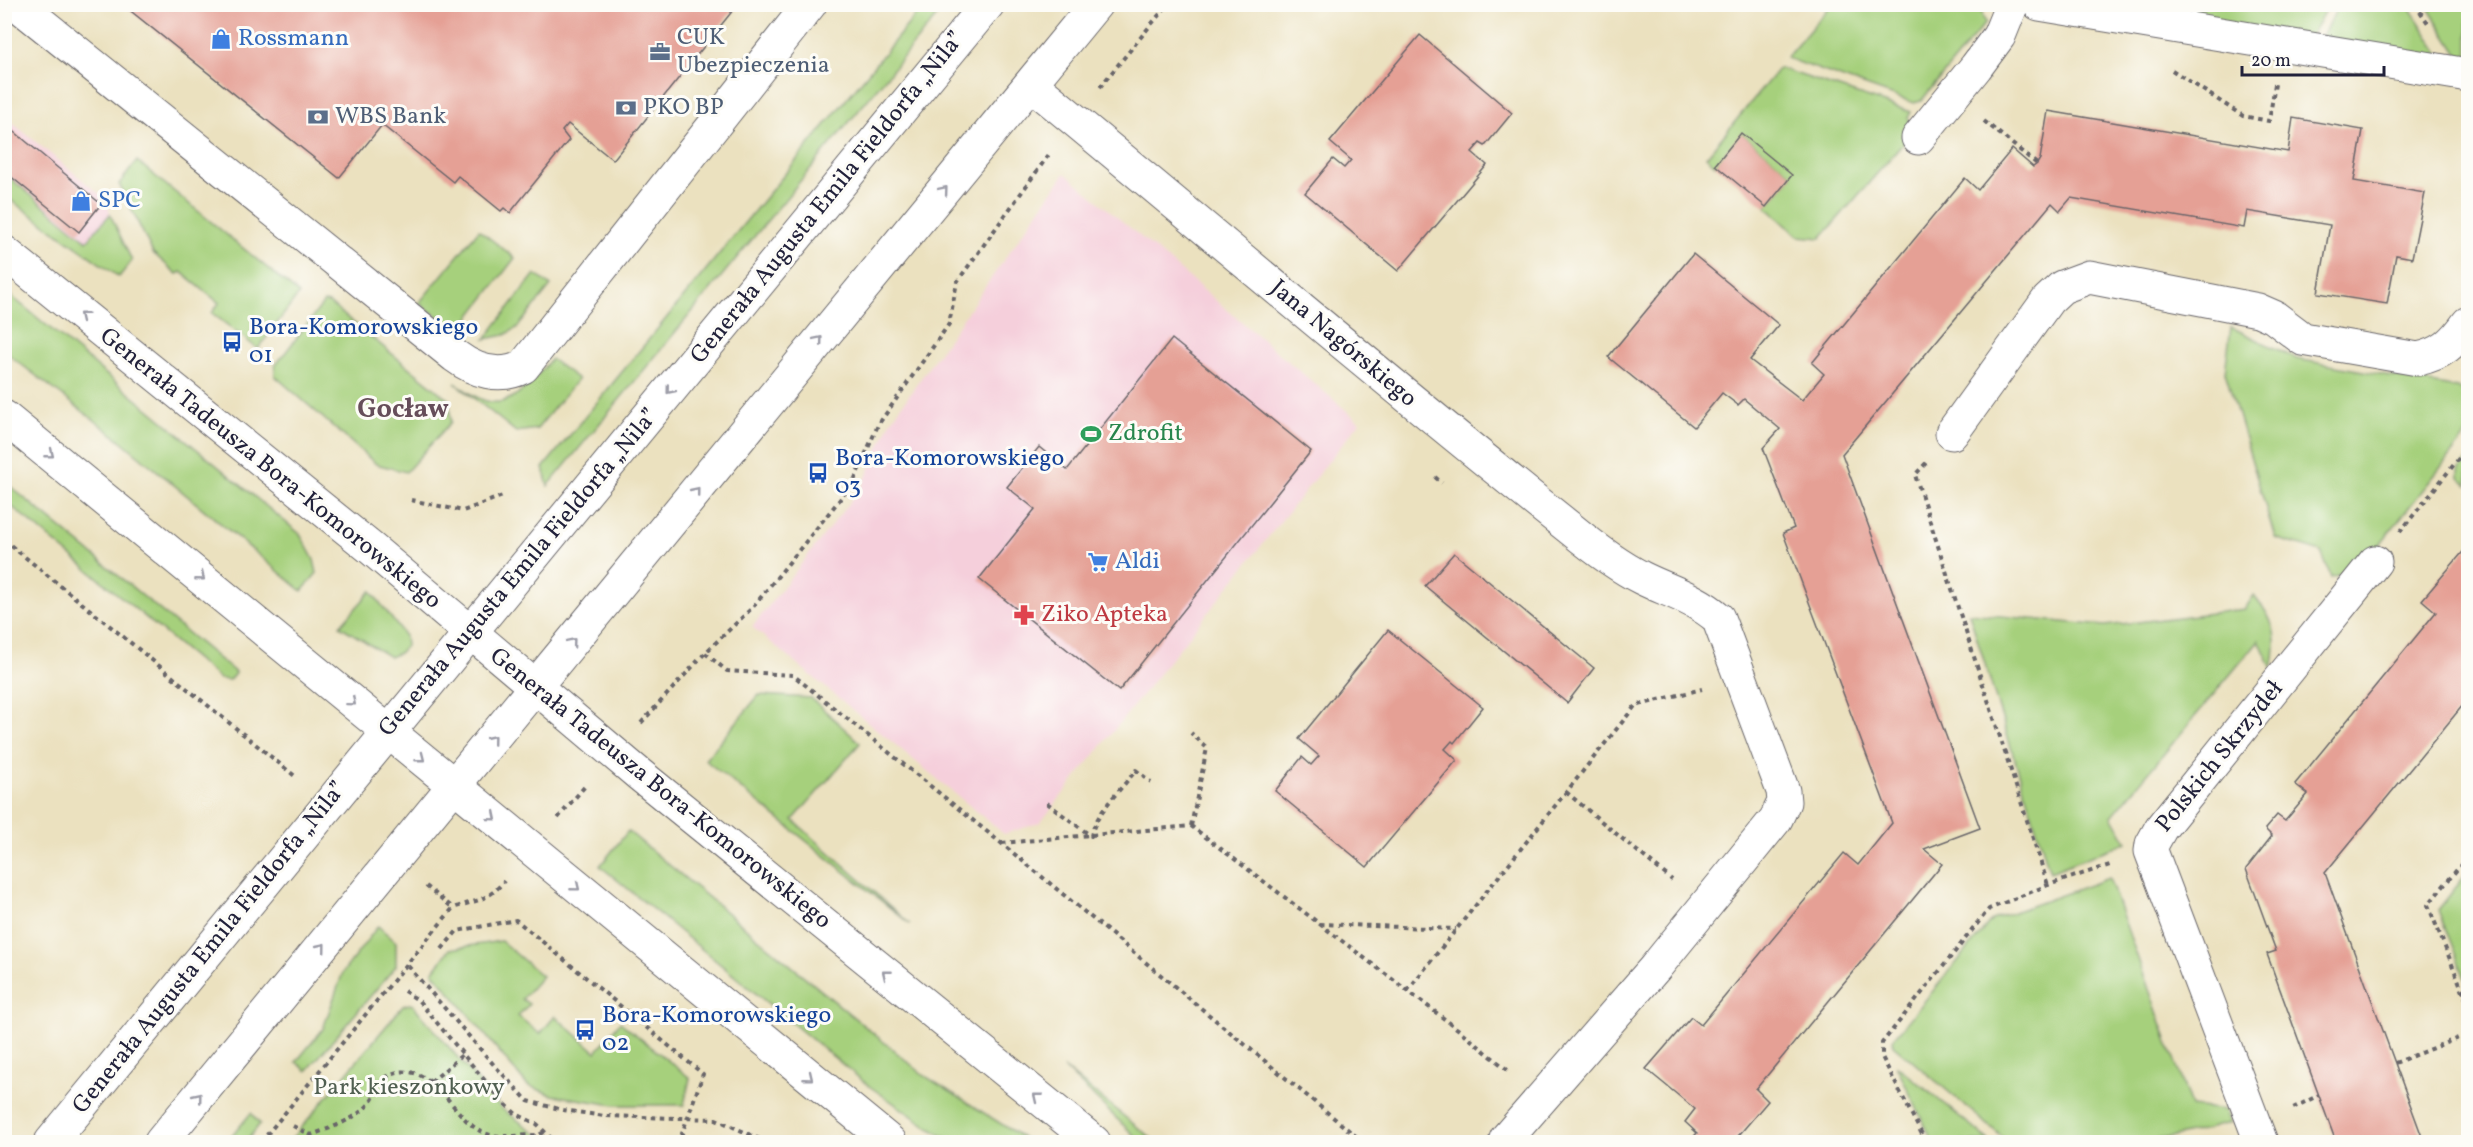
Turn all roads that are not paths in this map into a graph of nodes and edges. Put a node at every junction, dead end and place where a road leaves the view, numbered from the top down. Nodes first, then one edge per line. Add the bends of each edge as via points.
1 (17, 4) edge
2 (810, 4) edge
3 (988, 4) edge
4 (1096, 4) edge
5 (2012, 4) edge
6 (2039, 4) edge
7 (2469, 75) edge
8 (1031, 84) junction
9 (1918, 138) dead end
10 (4, 252) edge
11 (2463, 345) edge
12 (4, 417) edge
13 (1952, 433) road end
14 (2375, 562) road end
15 (469, 632) junction
16 (535, 687) junction
17 (388, 732) junction
18 (455, 785) junction
19 (51, 1143) edge
20 (161, 1143) edge
21 (890, 1143) edge
22 (1094, 1143) edge
23 (1510, 1143) edge
24 (2261, 1143) edge

1 - 2 street via 455,356 472,368 499,373 523,367
3 -> 15 street, Generała Augusta Emila Fieldorfa „Nila”
4 - 8 street
5 - 9 street via 1998,36
6 - 7 street
16 -> 8 street
8 - 23 street, Jana Nagórskiego via 1441,426 1614,563 1700,604 1718,618 1784,802 1776,819 1704,907 1506,1139
15 -> 10 street, Generała Tadeusza Bora-Komorowskiego
11 - 13 street via 2418,359 2310,340 2258,310 2089,277 2062,287 2048,300
12 -> 17 street
14 - 24 street, Polskich Skrzydeł via 2161,828 2151,851
15 - 16 street, Generała Tadeusza Bora-Komorowskiego
15 - 17 street, Generała Augusta Emila Fieldorfa „Nila”
18 -> 16 street
22 -> 16 street, Generała Tadeusza Bora-Komorowskiego
17 -> 18 street
17 - 19 street, Generała Augusta Emila Fieldorfa „Nila”
20 -> 18 street
18 -> 21 street

